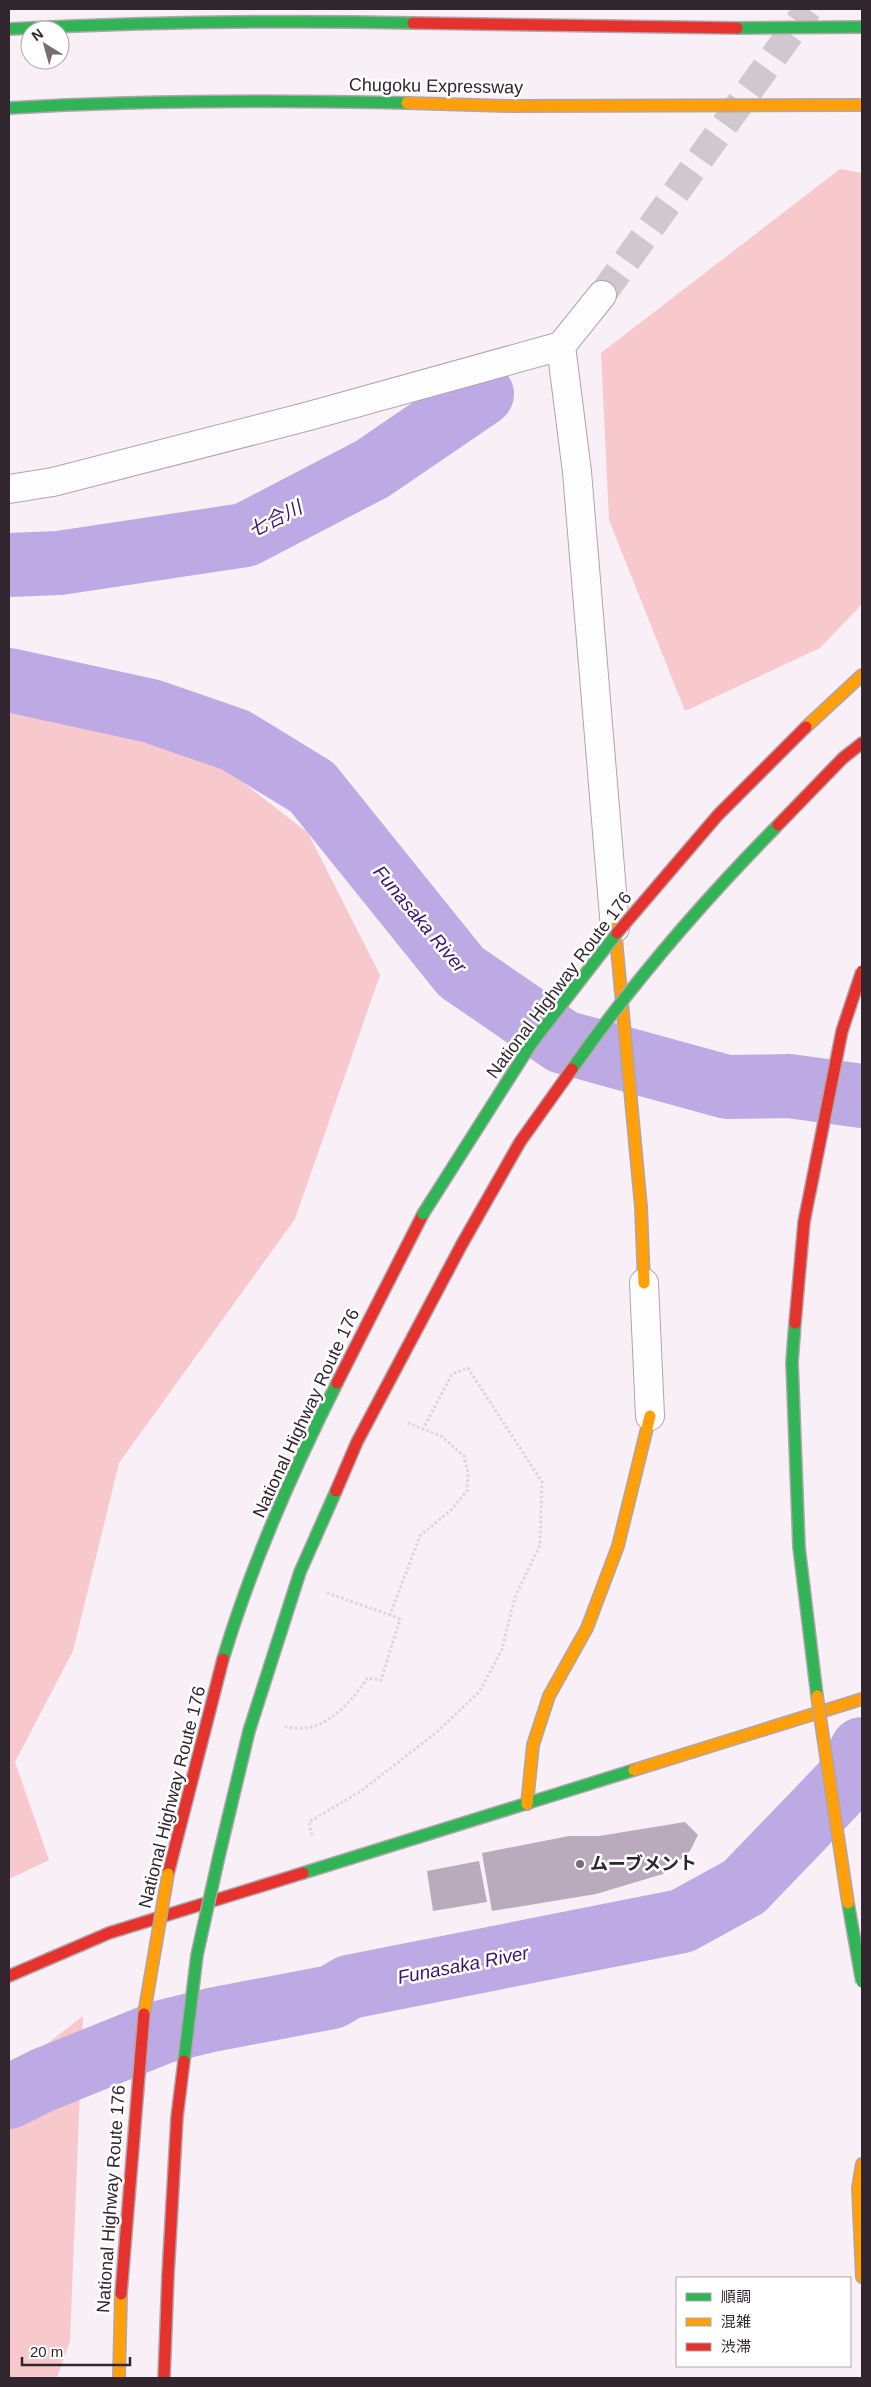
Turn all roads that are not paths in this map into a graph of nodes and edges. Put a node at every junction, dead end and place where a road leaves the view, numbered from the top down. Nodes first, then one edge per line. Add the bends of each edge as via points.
1 (862, 27) edge
2 (9, 30) edge
3 (862, 105) edge
4 (9, 108) edge
5 (602, 295) tunnel mouth
6 (561, 346) junction
7 (9, 489) edge
8 (862, 675) edge
9 (862, 743) edge
10 (615, 928) joint
11 (862, 971) edge
12 (644, 1283) joint
13 (650, 1416) joint
14 (862, 1699) edge
15 (527, 1804) junction
16 (9, 1976) edge
17 (862, 1982) edge
18 (862, 2164) edge
19 (862, 2277) edge
20 (119, 2378) edge
21 (164, 2378) edge

1 - 2 main road via 292,20 76,24
3 - 4 main road, Chugoku Expressway via 507,106 287,100 93,103
5 - 6 street
6 - 7 street via 53,482
6 - 10 street via 577,472
8 - 20 main road, National Highway Route 176, bridge via 718,815 631,915 532,1044 423,1214 290,1479 243,1597 204,1727 168,1874 143,2018 121,2294
9 - 21 main road, bridge via 843,758 746,857 656,960 520,1142 357,1442 300,1572 249,1731 197,1955 179,2098
10 - 12 main road, bridge
11 - 17 main road, bridge via 842,1031 804,1222 792,1362 799,1547 811,1659
12 - 13 street
13 - 15 main road via 618,1546 586,1628 549,1696 533,1745
14 - 15 main road
15 - 16 main road via 109,1933
18 - 19 main road via 858,2188

